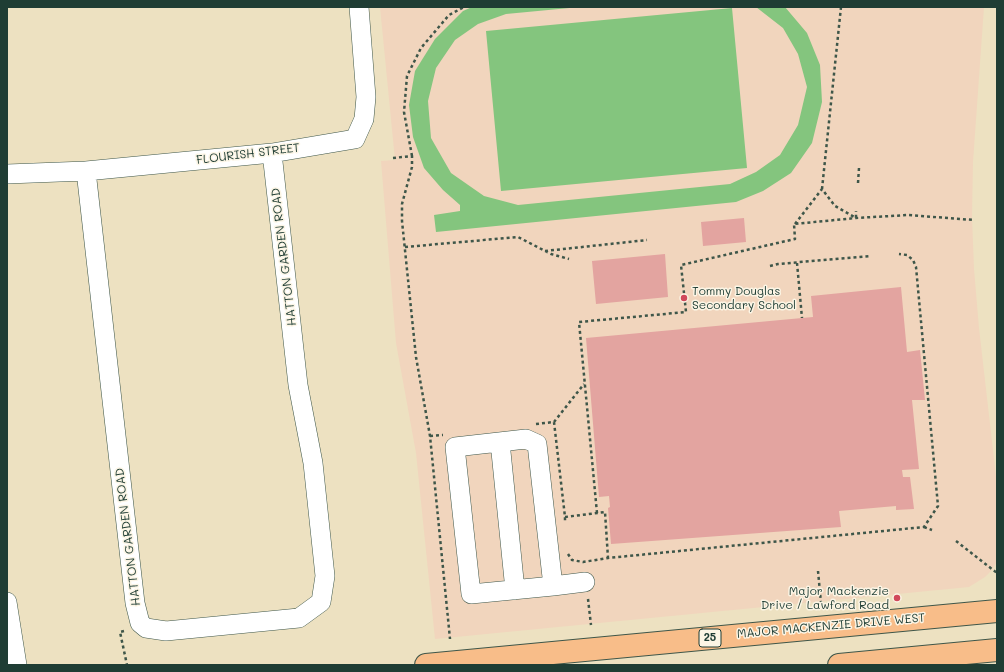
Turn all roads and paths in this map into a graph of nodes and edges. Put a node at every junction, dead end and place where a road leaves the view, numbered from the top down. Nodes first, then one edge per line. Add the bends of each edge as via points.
1 (359, 7) edge
2 (464, 7) edge
3 (840, 7) edge
4 (272, 153) junction
5 (412, 156) junction
6 (393, 158) dead end
7 (859, 168) dead end
8 (86, 171) junction
9 (7, 174) edge
10 (858, 183) dead end
11 (822, 189) junction
12 (856, 211) dead end
13 (856, 218) junction
14 (974, 220) dead end
15 (794, 224) junction
16 (647, 240) dead end
17 (406, 247) junction
18 (545, 251) junction
19 (900, 254) dead end
20 (870, 256) dead end
21 (569, 259) dead end
22 (797, 263) junction
23 (770, 266) dead end
24 (802, 318) dead end
25 (554, 422) dead end
26 (500, 442) junction
27 (597, 513) junction
28 (565, 517) junction
29 (565, 525) dead end
30 (924, 528) junction
31 (932, 530) dead end
32 (956, 541) dead end
33 (564, 548) dead end
34 (608, 558) junction
35 (818, 571) dead end
36 (997, 573) edge
37 (553, 586) junction
38 (586, 588) joint
39 (515, 590) junction
40 (7, 602) edge
41 (821, 603) dead end
42 (997, 611) edge
43 (140, 623) junction
44 (591, 625) dead end
45 (450, 639) dead end
46 (997, 650) edge
47 (17, 665) edge
48 (127, 665) edge
49 (426, 665) edge
50 (839, 665) edge

1 - 4 street, FLOURISH STREET via 366,97 364,119 355,139
2 - 5 path via 449,15 421,48 407,76 404,112
3 - 11 path
4 - 8 street, FLOURISH STREET
4 - 43 street, HATTON GARDEN ROAD via 298,385 313,463 325,576 321,602 299,618 166,630 146,628
5 - 6 path
5 - 17 path via 412,167 402,204
7 - 10 path
8 - 9 street, FLOURISH STREET
8 - 43 street, HATTON GARDEN ROAD via 135,603
11 - 13 path via 836,206
11 - 15 path
12 - 13 path
13 - 14 path via 908,215
13 - 15 path
15 - 27 path via 796,239 681,265 686,312 579,322
16 - 18 path
17 - 18 path via 518,237
17 - 45 path via 416,357 430,436
18 - 21 path
19 - 30 path via 907,255 916,267 938,506
20 - 22 path
22 - 23 path
22 - 24 path
25 - 28 path
26 - 37 street via 526,439 537,444
26 - 39 street
26 - 39 street via 455,447 471,594
27 - 28 path
27 - 34 path via 605,512
28 - 29 path
30 - 31 path
30 - 34 path
32 - 36 path
33 - 34 path via 572,560 583,562
35 - 41 path
37 - 38 street
37 - 39 street
38 - 44 path
40 - 47 street
42 - 49 main road, MAJOR MACKENZIE DRIVE WEST / 25
43 - 48 path via 120,632
46 - 50 main road

